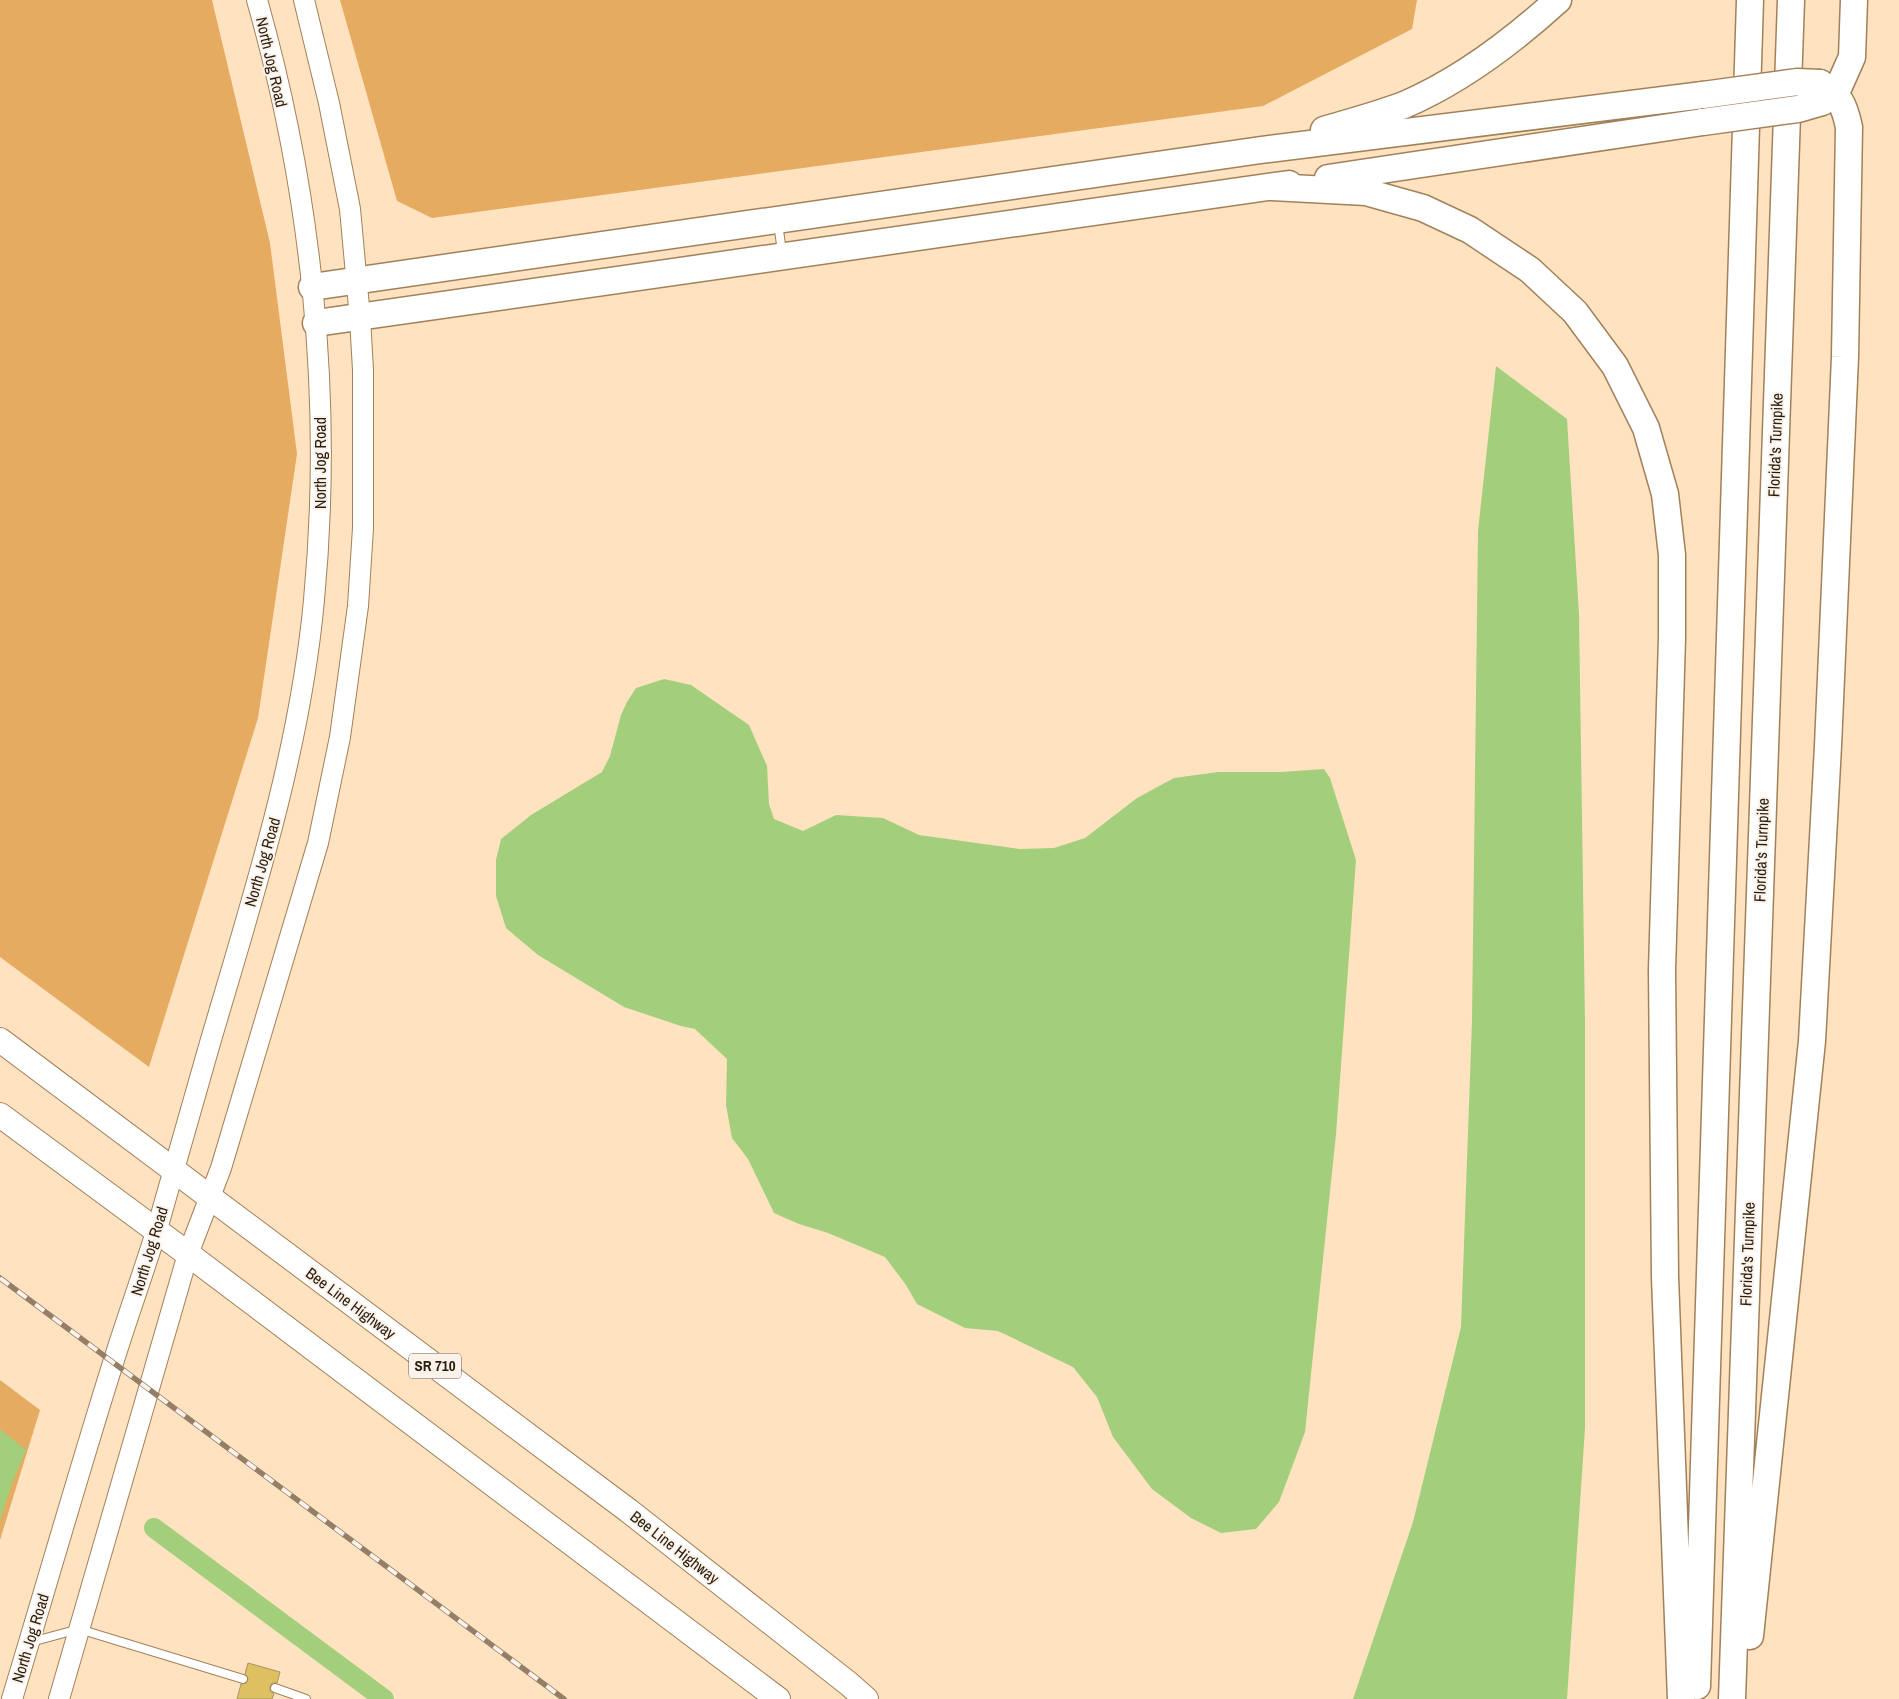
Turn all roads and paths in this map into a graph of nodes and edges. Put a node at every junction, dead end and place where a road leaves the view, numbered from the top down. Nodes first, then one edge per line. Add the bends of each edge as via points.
1 (257, 0) edge
2 (304, 0) edge
3 (1558, 0) edge
4 (1750, 0) edge
5 (1791, 0) edge
6 (1854, 0) edge
7 (1826, 93) junction
8 (1261, 150) junction
9 (1272, 187) junction
10 (777, 219) junction
11 (782, 256) junction
12 (358, 281) junction
13 (312, 288) junction
14 (360, 318) junction
15 (316, 323) junction
16 (0, 1040) edge
17 (0, 1115) edge
18 (174, 1169) junction
19 (209, 1196) junction
20 (156, 1231) junction
21 (188, 1254) junction
22 (79, 1629) junction
23 (29, 1642) junction
24 (243, 1679) dead end
25 (275, 1688) dead end
26 (12, 1699) edge
27 (59, 1699) edge
28 (306, 1699) edge
29 (778, 1699) edge
30 (866, 1699) edge
31 (1681, 1699) edge
32 (1696, 1699) edge
33 (1732, 1699) edge
34 (1744, 1699) edge

1 - 13 main road, North Jog Road via 284,111 304,219
2 - 12 main road via 350,209
3 - 8 highway via 1520,34 1458,76 1404,104
4 - 32 highway
5 - 33 highway, Florida's Turnpike
6 - 7 highway via 1852,57
7 - 8 highway, bridge via 1797,82
7 - 9 highway, bridge via 1798,108
7 - 34 highway via 1846,113 1849,127 1845,357 1829,736 1812,1041
8 - 10 highway
9 - 11 highway
9 - 31 highway via 1366,192 1423,208 1470,230 1530,270 1575,312 1615,366 1646,428 1665,494 1672,555 1662,970 1665,1277
10 - 11 lane
10 - 12 highway
11 - 14 highway
12 - 13 highway
12 - 14 main road
13 - 15 main road, North Jog Road
14 - 15 highway
14 - 19 main road via 363,528 358,606 340,737 318,843
15 - 18 main road, North Jog Road via 320,369 320,525 314,603 296,727 272,829
16 - 18 highway, Bee Line Highway / SR 710
17 - 20 highway
18 - 19 highway, Bee Line Highway / SR 710
18 - 20 main road, North Jog Road
19 - 21 main road
19 - 30 highway, Bee Line Highway / SR 710 via 629,1511
20 - 21 highway
20 - 23 main road, North Jog Road
21 - 22 main road
21 - 29 highway
22 - 23 lane
22 - 24 lane
22 - 27 main road
23 - 26 main road, North Jog Road
25 - 28 lane

